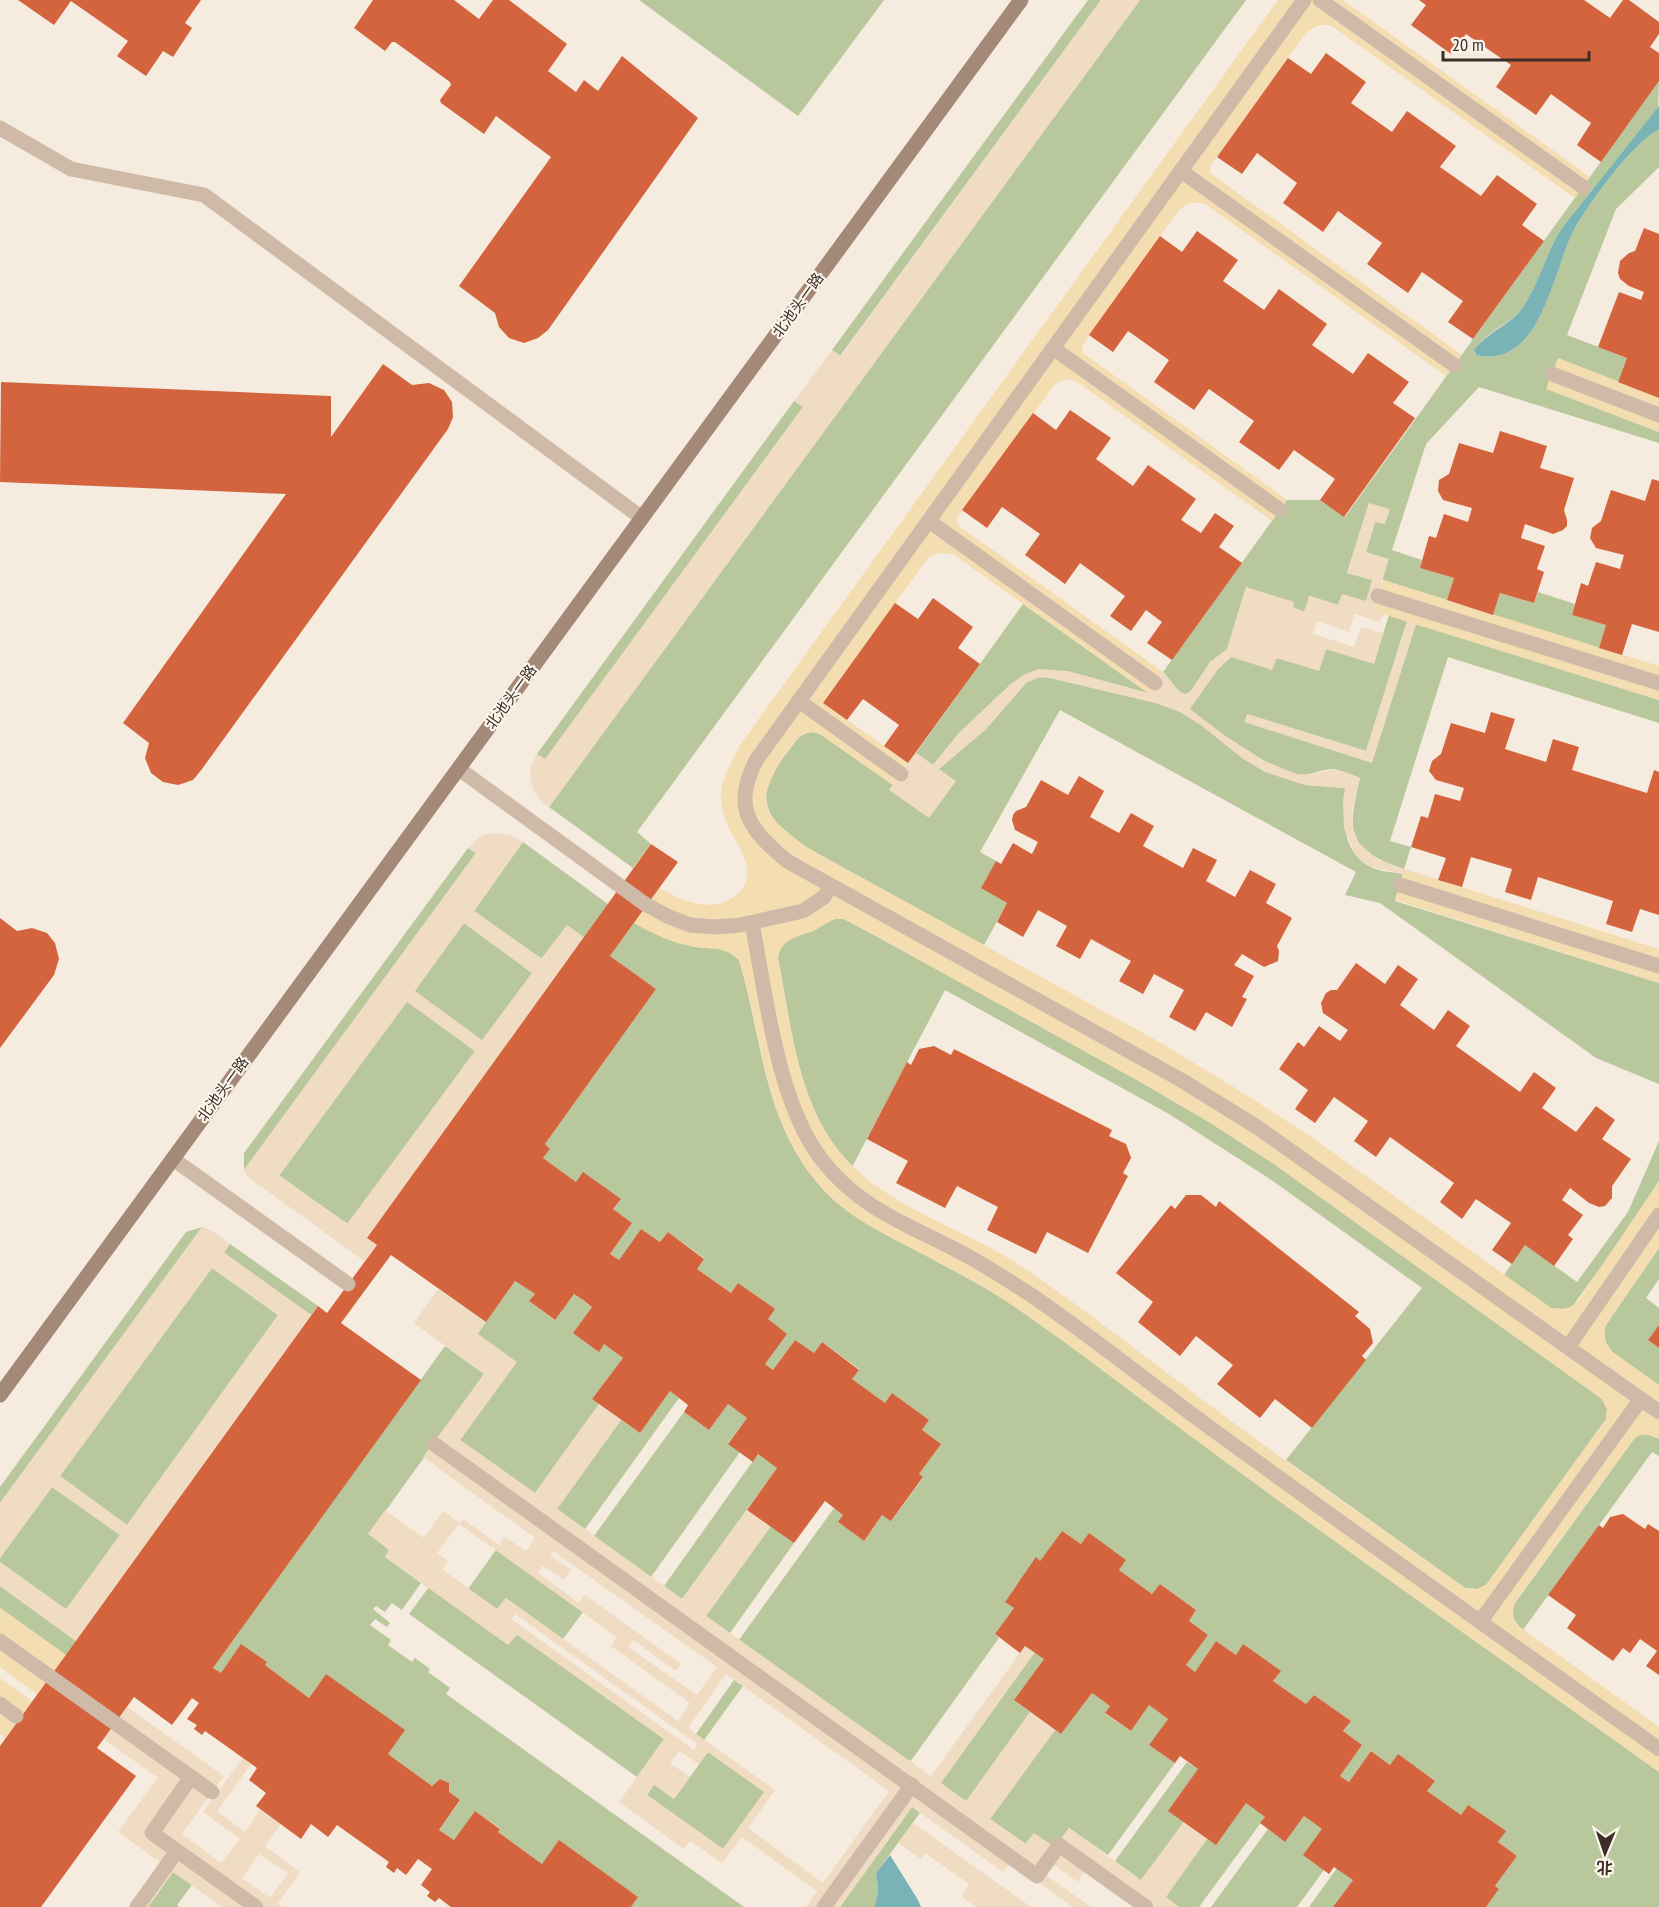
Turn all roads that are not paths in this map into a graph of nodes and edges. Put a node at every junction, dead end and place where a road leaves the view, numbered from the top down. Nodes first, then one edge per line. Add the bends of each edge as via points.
1 (1021, 0) edge
2 (1304, 0) edge
3 (1320, 0) edge
4 (0, 128) edge
5 (1181, 171) junction
6 (1582, 187) dead end
7 (1053, 348) junction
8 (1454, 365) dead end
9 (1552, 374) dead end
10 (1659, 415) edge
11 (1280, 510) dead end
12 (642, 518) junction
13 (929, 521) junction
14 (1378, 596) dead end
15 (1155, 683) dead end
16 (1659, 683) edge
17 (799, 701) junction
18 (459, 769) junction
19 (901, 774) dead end
20 (1400, 885) dead end
21 (831, 886) junction
22 (752, 923) junction
23 (1659, 966) edge
24 (172, 1159) junction
25 (1659, 1215) edge
26 (348, 1284) dead end
27 (1568, 1347) junction
28 (0, 1395) edge
29 (1641, 1399) junction
30 (1659, 1412) edge
31 (434, 1444) dead end
32 (1480, 1622) junction
33 (0, 1641) edge
34 (0, 1704) edge
35 (16, 1716) dead end
36 (1659, 1749) edge
37 (191, 1777) junction
38 (912, 1785) junction
39 (212, 1792) dead end
40 (177, 1851) junction
41 (137, 1907) edge
42 (256, 1907) edge
43 (824, 1907) edge
44 (1146, 1907) edge

1 - 12 street, 北池头一路
2 - 5 street
3 - 6 street
4 - 12 street via 71,169 204,195
5 - 7 street
5 - 8 street
7 - 11 street
7 - 13 street
9 - 10 street
12 - 18 street, 北池头一路
13 - 15 street
13 - 17 street
14 - 16 street
17 - 19 street
17 - 21 street via 747,777 743,796 746,814 769,846
18 - 22 street via 667,916 690,925
18 - 24 street, 北池头一路
20 - 23 street
21 - 22 street via 824,897 803,911
21 - 27 street via 1181,1080 1257,1127
22 - 32 street via 778,1053 794,1108 820,1158 839,1180 881,1212 971,1258 1030,1294
24 - 26 street
24 - 28 street, 北池头一路
25 - 27 street
27 - 29 street
29 - 30 street
29 - 32 street
31 - 38 street
32 - 36 street
33 - 37 street
34 - 35 street
37 - 39 street
37 - 40 street via 152,1833
38 - 43 street
38 - 44 street via 1037,1876 1059,1845
40 - 41 street
40 - 42 street

